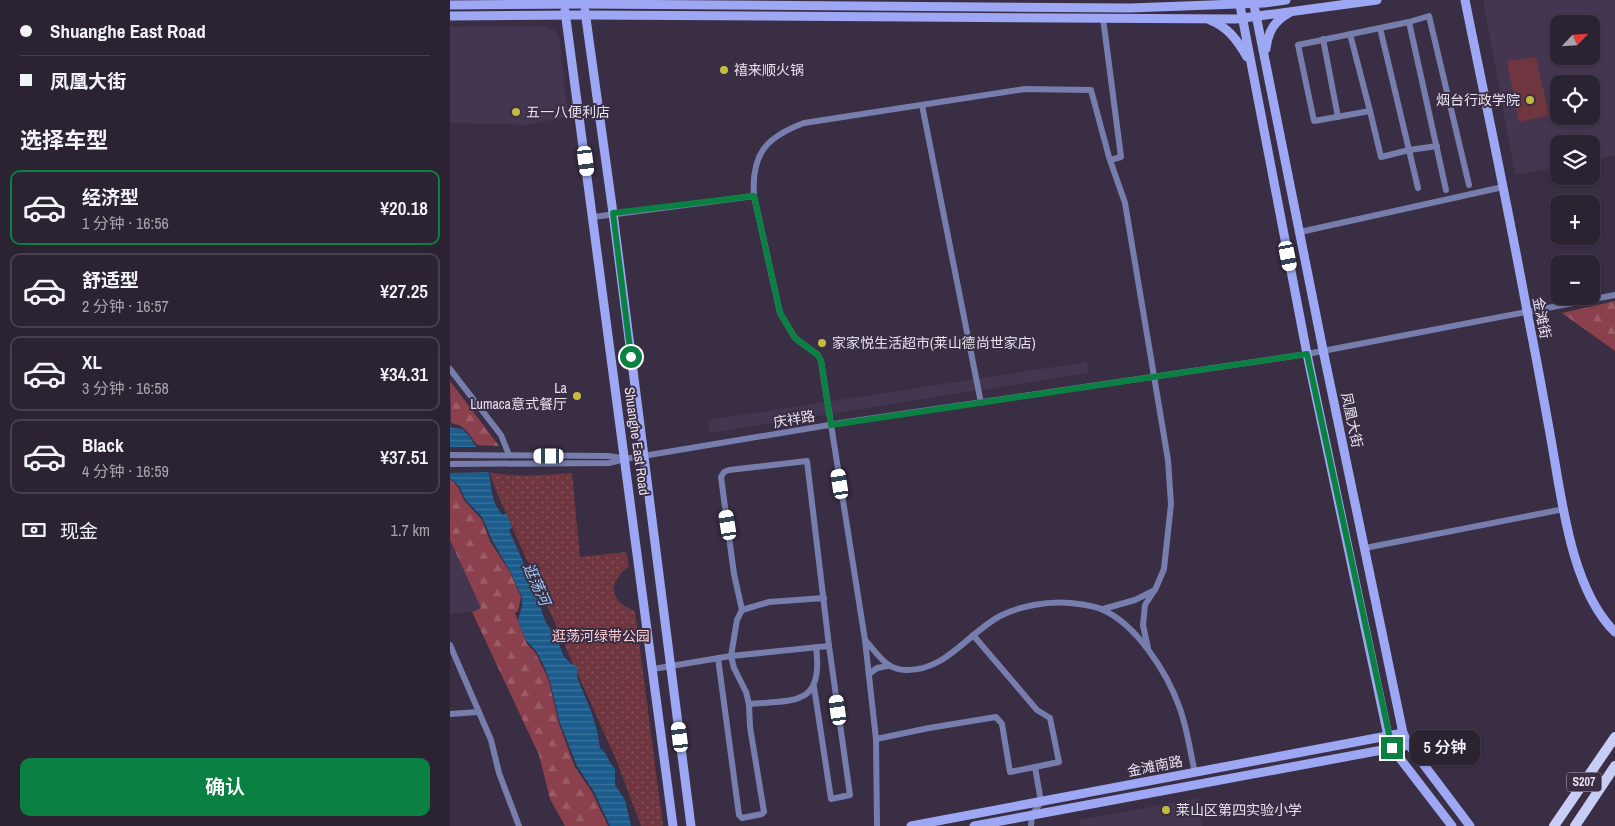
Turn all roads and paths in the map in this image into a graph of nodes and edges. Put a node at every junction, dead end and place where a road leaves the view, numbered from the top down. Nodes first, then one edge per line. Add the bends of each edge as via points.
1 (1216, 0) edge
2 (1286, 0) edge
3 (1377, 0) edge
4 (1466, 0) edge
5 (564, 2) edge
6 (584, 2) edge
7 (1239, 2) edge
8 (1254, 2) edge
9 (906, 3) edge
10 (1084, 4) edge
11 (450, 5) edge
12 (1206, 5) junction
13 (1291, 12) junction
14 (566, 15) junction
15 (585, 15) junction
16 (450, 16) edge
17 (907, 17) junction
18 (1257, 17) junction
19 (1103, 18) junction
20 (1205, 18) junction
21 (1242, 18) junction
22 (1409, 22) junction
23 (1380, 28) junction
24 (1350, 34) junction
25 (1323, 39) junction
26 (1265, 59) junction
27 (1251, 65) junction
28 (922, 105) junction
29 (1370, 111) junction
30 (1338, 117) junction
31 (1436, 146) junction
32 (1409, 150) junction
33 (1110, 160) junction
34 (1469, 185) dead end
35 (1503, 187) junction
36 (1418, 188) dead end
37 (1446, 190) dead end
38 (754, 196) junction
39 (613, 213) junction
40 (593, 216) junction
41 (1300, 232) junction
42 (1288, 256) junction
43 (1305, 257) junction
44 (1615, 295) edge
45 (1527, 311) junction
46 (1323, 350) junction
47 (1307, 354) junction
48 (450, 369) edge
49 (1154, 378) junction
50 (981, 403) junction
51 (831, 425) junction
52 (1343, 446) junction
53 (1328, 450) junction
54 (450, 455) edge
55 (509, 456) junction
56 (644, 456) junction
57 (625, 459) junction
58 (450, 464) edge
59 (1564, 509) junction
60 (1365, 548) junction
61 (1155, 590) junction
62 (824, 598) junction
63 (1103, 609) junction
64 (742, 610) junction
65 (1615, 632) edge
66 (973, 635) junction
67 (865, 640) junction
68 (450, 645) edge
69 (829, 646) junction
70 (816, 648) junction
71 (1148, 649) junction
72 (731, 656) junction
73 (718, 658) junction
74 (671, 665) junction
75 (888, 666) junction
76 (653, 669) junction
77 (869, 674) junction
78 (814, 687) junction
79 (1394, 689) junction
80 (1380, 694) junction
81 (749, 704) junction
82 (478, 712) junction
83 (450, 714) edge
84 (1404, 733) junction
85 (1388, 736) junction
86 (1615, 737) edge
87 (876, 739) junction
88 (1409, 745) junction
89 (1392, 748) junction
90 (1312, 751) junction
91 (1314, 762) junction
92 (1615, 766) edge
93 (1035, 767) junction
94 (1195, 773) junction
95 (1041, 802) junction
96 (1032, 815) junction
97 (520, 826) edge
98 (673, 826) edge
99 (691, 826) edge
100 (877, 826) edge
101 (911, 826) edge
102 (974, 826) edge
103 (1031, 826) edge
104 (1452, 826) edge
105 (1470, 826) edge
106 (1554, 826) edge
107 (1575, 826) edge

1 - 12 street
2 - 8 street
3 - 13 street
4 - 35 street, 金滩街
5 - 6 street
5 - 11 street
5 - 14 street, Shuanghe East Road
6 - 9 street
6 - 15 street, Shuanghe East Road
7 - 8 street
7 - 12 street
7 - 21 street
8 - 18 street, 凤凰大街
9 - 10 street
9 - 17 street
10 - 12 street via 1130,8
13 - 18 street
13 - 26 street via 1275,23 1269,34
14 - 15 street
14 - 16 street
14 - 40 street, Shuanghe East Road
15 - 17 street
15 - 39 street, Shuanghe East Road
17 - 19 street
18 - 21 street
18 - 26 street, 凤凰大街
19 - 20 street
19 - 33 street via 1121,157
20 - 21 street
20 - 27 street via 1232,34
21 - 27 street
22 - 23 street
22 - 31 street
22 - 34 street via 1430,16
23 - 24 street
23 - 32 street
24 - 25 street
24 - 29 street
25 - 30 street
25 - 30 street via 1298,45 1314,121
26 - 41 street, 凤凰大街
27 - 42 street
28 - 33 street via 1025,89 1091,90
28 - 38 street via 804,123 781,133 766,145 756,163
28 - 50 street
29 - 30 street
29 - 32 street via 1381,157
31 - 32 street
31 - 37 street
32 - 36 street
33 - 49 street via 1125,203
35 - 41 street
35 - 45 street, 金滩街
38 - 39 street
38 - 51 street via 780,313 795,338 818,355 821,361
39 - 40 street
39 - 56 street, Shuanghe East Road
40 - 57 street, Shuanghe East Road
41 - 43 street, 凤凰大街
42 - 43 street via 1294,274 1300,279 1306,273
42 - 47 street
43 - 46 street, 凤凰大街
44 - 45 street, 庆祥路
45 - 46 street, 庆祥路
45 - 59 street, 金滩街
46 - 47 street, 庆祥路
46 - 52 street, 凤凰大街
47 - 49 street, 庆祥路
47 - 53 street
48 - 55 street via 500,435
49 - 50 street, 庆祥路
49 - 61 street via 1168,460 1171,504 1164,569
50 - 51 street, 庆祥路
51 - 56 street, 庆祥路
51 - 67 street
52 - 53 street via 1339,434 1332,430 1326,434
52 - 60 street, 凤凰大街
53 - 80 street
54 - 55 street, 庆祥路
55 - 57 street, 庆祥路 via 608,456
56 - 57 street, 庆祥路
56 - 74 street, Shuanghe East Road
57 - 58 street, 庆祥路 via 609,463
57 - 76 street, Shuanghe East Road
59 - 60 street
59 - 65 street, 金滩街 via 1576,559 1594,606
60 - 79 street, 凤凰大街
61 - 63 street via 1135,600
61 - 71 street via 1145,605 1143,625
62 - 64 street via 769,602
62 - 64 street via 807,461 745,467 729,470 721,476
62 - 69 street
63 - 66 street via 1063,602 1025,608 999,616
63 - 71 street via 1128,627
64 - 72 street via 737,620
66 - 75 street via 935,664 906,670
66 - 93 street via 1037,710 1050,718 1059,762
67 - 75 street
67 - 77 street
68 - 82 street
69 - 70 street
69 - 78 street via 850,795 831,798
70 - 72 street
70 - 78 street
71 - 94 street via 1167,678 1180,707
72 - 73 street
72 - 81 street
73 - 74 street
73 - 81 street via 739,815 742,818 764,812
74 - 76 street
74 - 99 street, Shuanghe East Road
75 - 77 street
76 - 98 street, Shuanghe East Road
77 - 87 street
78 - 81 street via 802,698
79 - 80 street via 1390,676 1381,674 1378,679
79 - 84 street, 凤凰大街
80 - 85 street
82 - 83 street
82 - 97 street via 491,740 499,773
84 - 85 street, 金滩南路
84 - 88 street, 凤凰大街
85 - 89 street
85 - 90 street, 金滩南路
86 - 106 main road, S207
87 - 93 street via 996,717 1002,724 1010,772
87 - 100 street
88 - 89 street, 金滩南路
88 - 105 street, 凤凰大街
89 - 91 street, 金滩南路
89 - 104 street
90 - 91 street
90 - 94 street, 金滩南路
91 - 96 street, 金滩南路
92 - 107 main road, S207
93 - 95 street
94 - 95 street, 金滩南路
95 - 96 street
95 - 101 street, 金滩南路
96 - 102 street, 金滩南路
96 - 103 street

